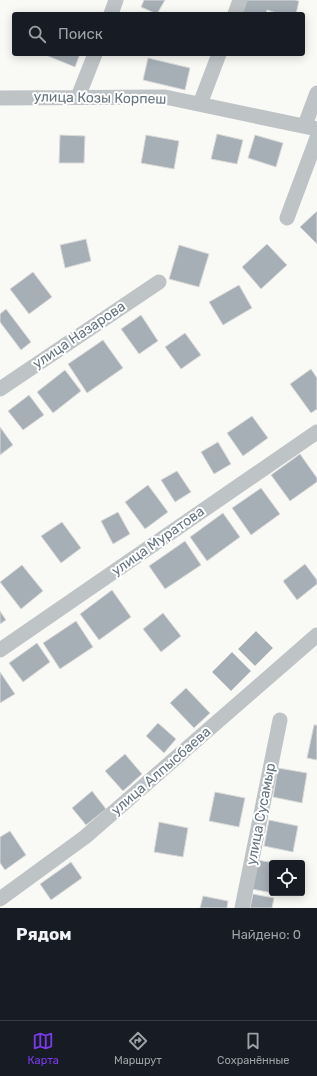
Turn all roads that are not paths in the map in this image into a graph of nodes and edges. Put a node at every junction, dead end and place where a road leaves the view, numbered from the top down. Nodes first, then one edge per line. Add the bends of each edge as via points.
1 (116, 0) edge
2 (240, 0) edge
3 (112, 12) edge
4 (236, 12) edge
5 (94, 56) edge
6 (218, 56) edge
7 (317, 93) edge
8 (78, 97) junction
9 (0, 98) edge
10 (200, 104) junction
11 (311, 127) edge
12 (317, 138) edge
13 (287, 218) dead end
14 (159, 282) dead end
15 (0, 389) edge
16 (317, 432) edge
17 (317, 635) edge
18 (0, 650) edge
19 (280, 720) dead end
20 (0, 899) edge
21 (242, 908) edge

1 - 3 street
2 - 4 street
5 - 8 street
6 - 10 street
7 - 11 street
8 - 9 street, улица Козы Корпеш
8 - 10 street, улица Козы Корпеш via 165,97
10 - 11 street, улица Козы Корпеш
12 - 13 street
14 - 15 street, улица Назарова
16 - 18 street, улица Муратова
17 - 20 street, улица Алпысбаева via 85,837
19 - 21 street, улица Сусамыр

